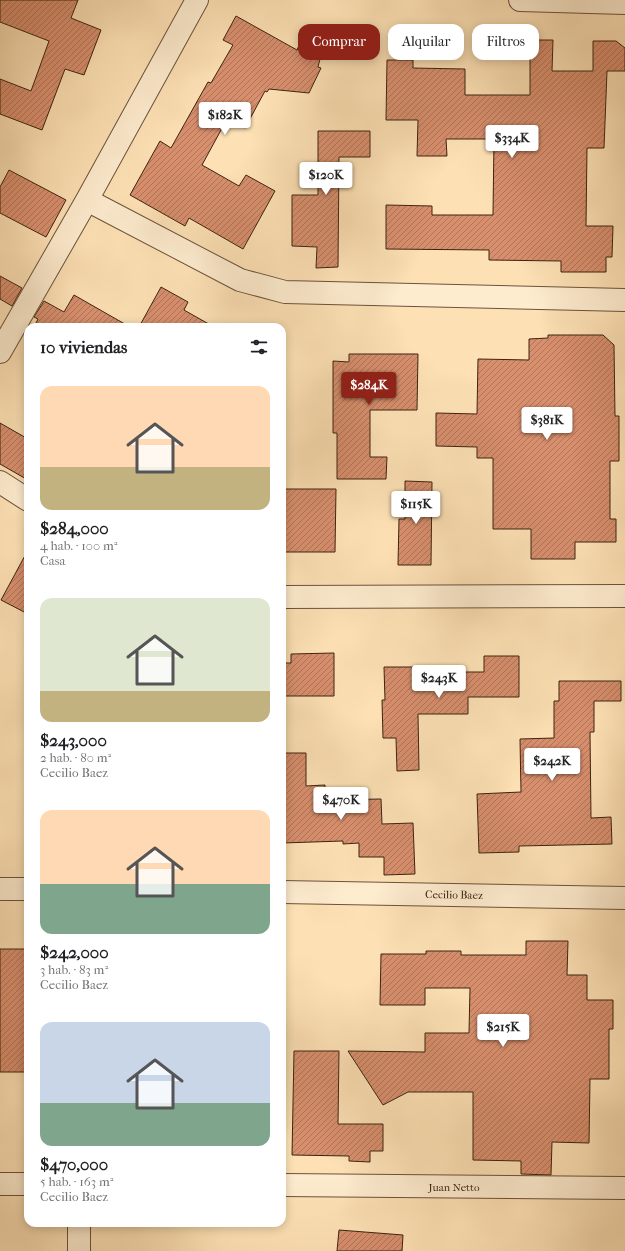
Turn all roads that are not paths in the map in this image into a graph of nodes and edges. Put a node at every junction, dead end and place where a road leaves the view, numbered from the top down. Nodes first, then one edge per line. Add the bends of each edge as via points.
1 (197, 0) edge
2 (520, 0) edge
3 (625, 4) edge
4 (87, 200) junction
5 (625, 300) edge
6 (0, 352) edge
7 (0, 482) edge
8 (24, 497) edge
9 (625, 596) edge
10 (286, 597) edge
11 (0, 889) edge
12 (24, 889) edge
13 (286, 892) edge
14 (625, 898) edge
15 (0, 1184) edge
16 (24, 1184) edge
17 (286, 1185) edge
18 (625, 1188) edge
19 (79, 1227) edge
20 (79, 1251) edge

1 - 4 street
2 - 3 street
4 - 5 street via 240,280 285,292
4 - 6 street
7 - 8 street
9 - 10 street
11 - 12 street
13 - 14 street, Cecilio Baez
15 - 16 street
17 - 18 street, Juan Netto
19 - 20 street

